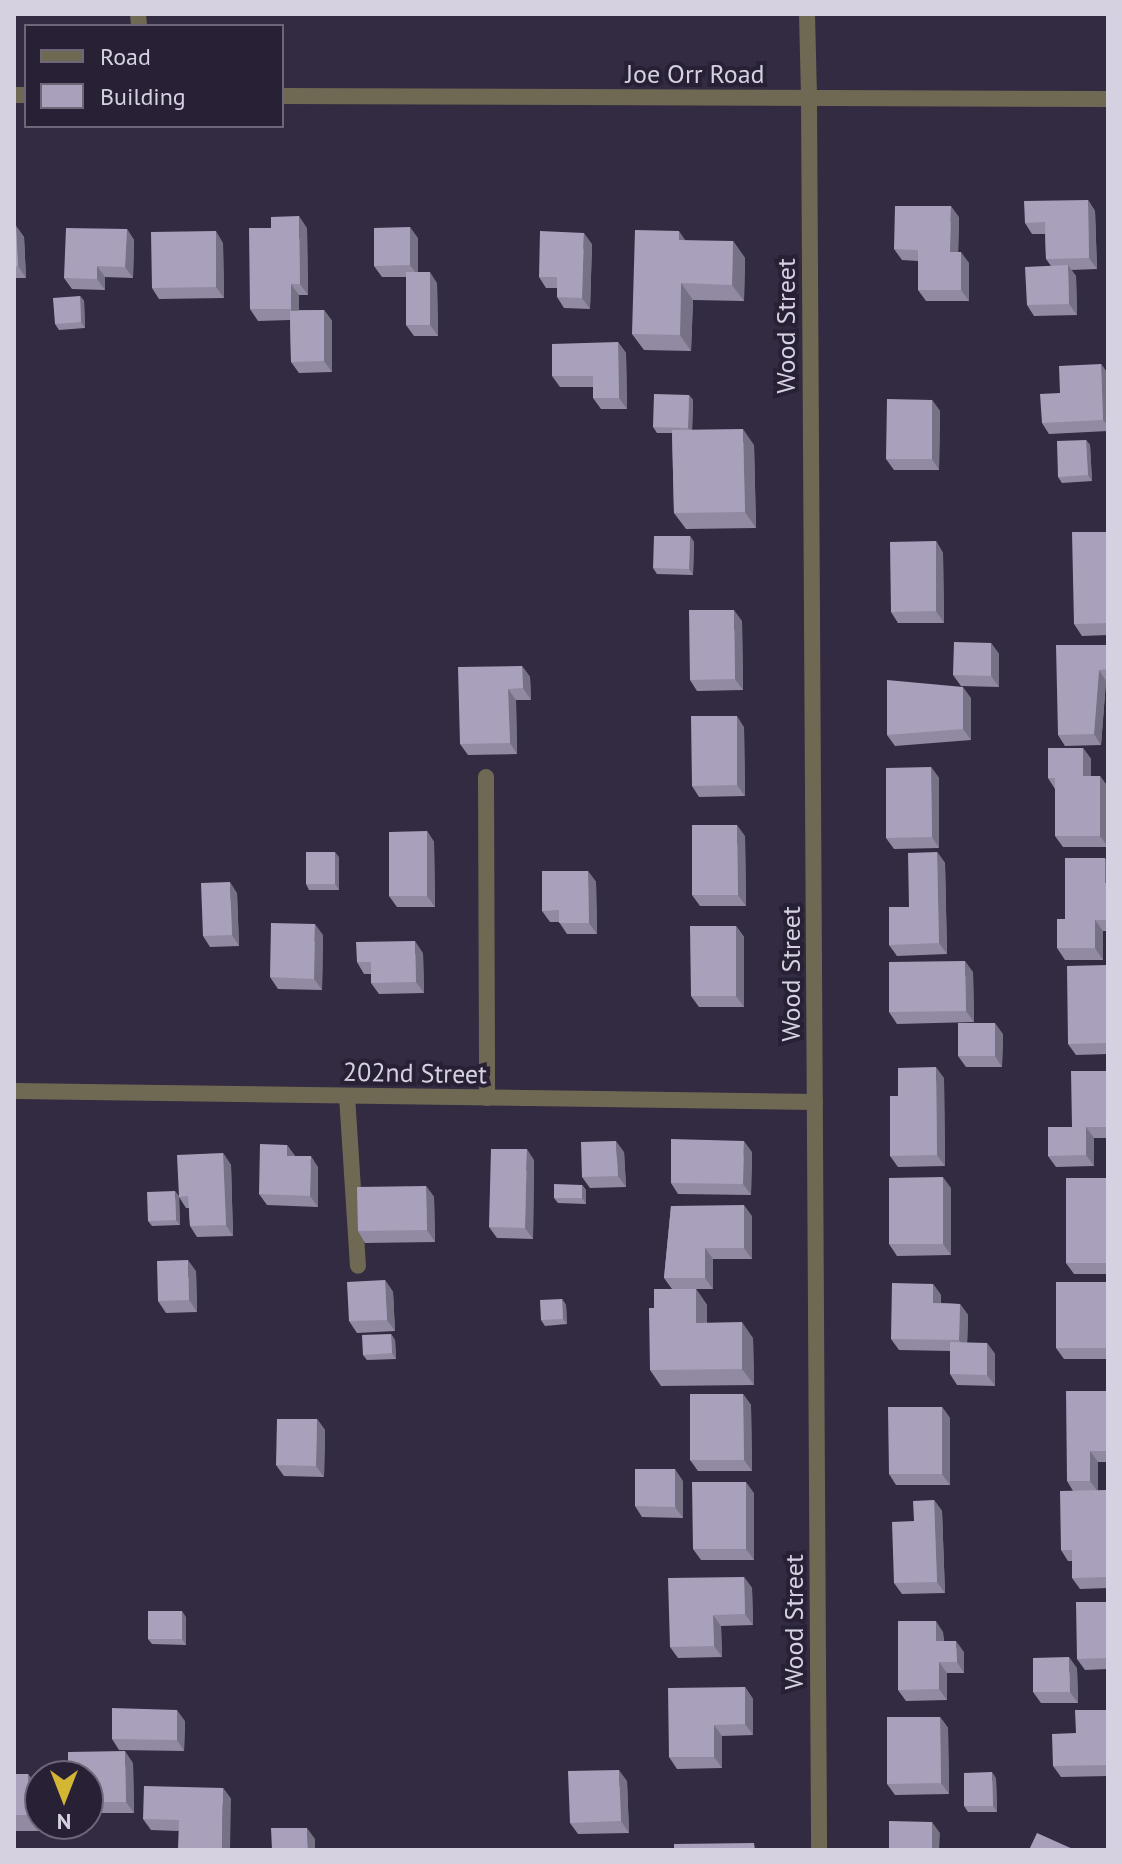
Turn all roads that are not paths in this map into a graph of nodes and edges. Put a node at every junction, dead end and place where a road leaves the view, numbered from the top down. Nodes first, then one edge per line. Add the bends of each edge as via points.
1 (807, 14) edge
2 (284, 96) edge
3 (809, 98) junction
4 (1108, 99) edge
5 (486, 777) dead end
6 (14, 1091) edge
7 (347, 1096) junction
8 (487, 1098) junction
9 (815, 1102) junction
10 (358, 1266) dead end
11 (819, 1850) edge

1 - 3 street, Wood Street
2 - 3 street, Joe Orr Road
3 - 4 street, Joe Orr Road
3 - 9 street, Wood Street
5 - 8 street
6 - 7 street, 202nd Street
7 - 8 street, 202nd Street
7 - 10 street
8 - 9 street, 202nd Street
9 - 11 street, Wood Street

